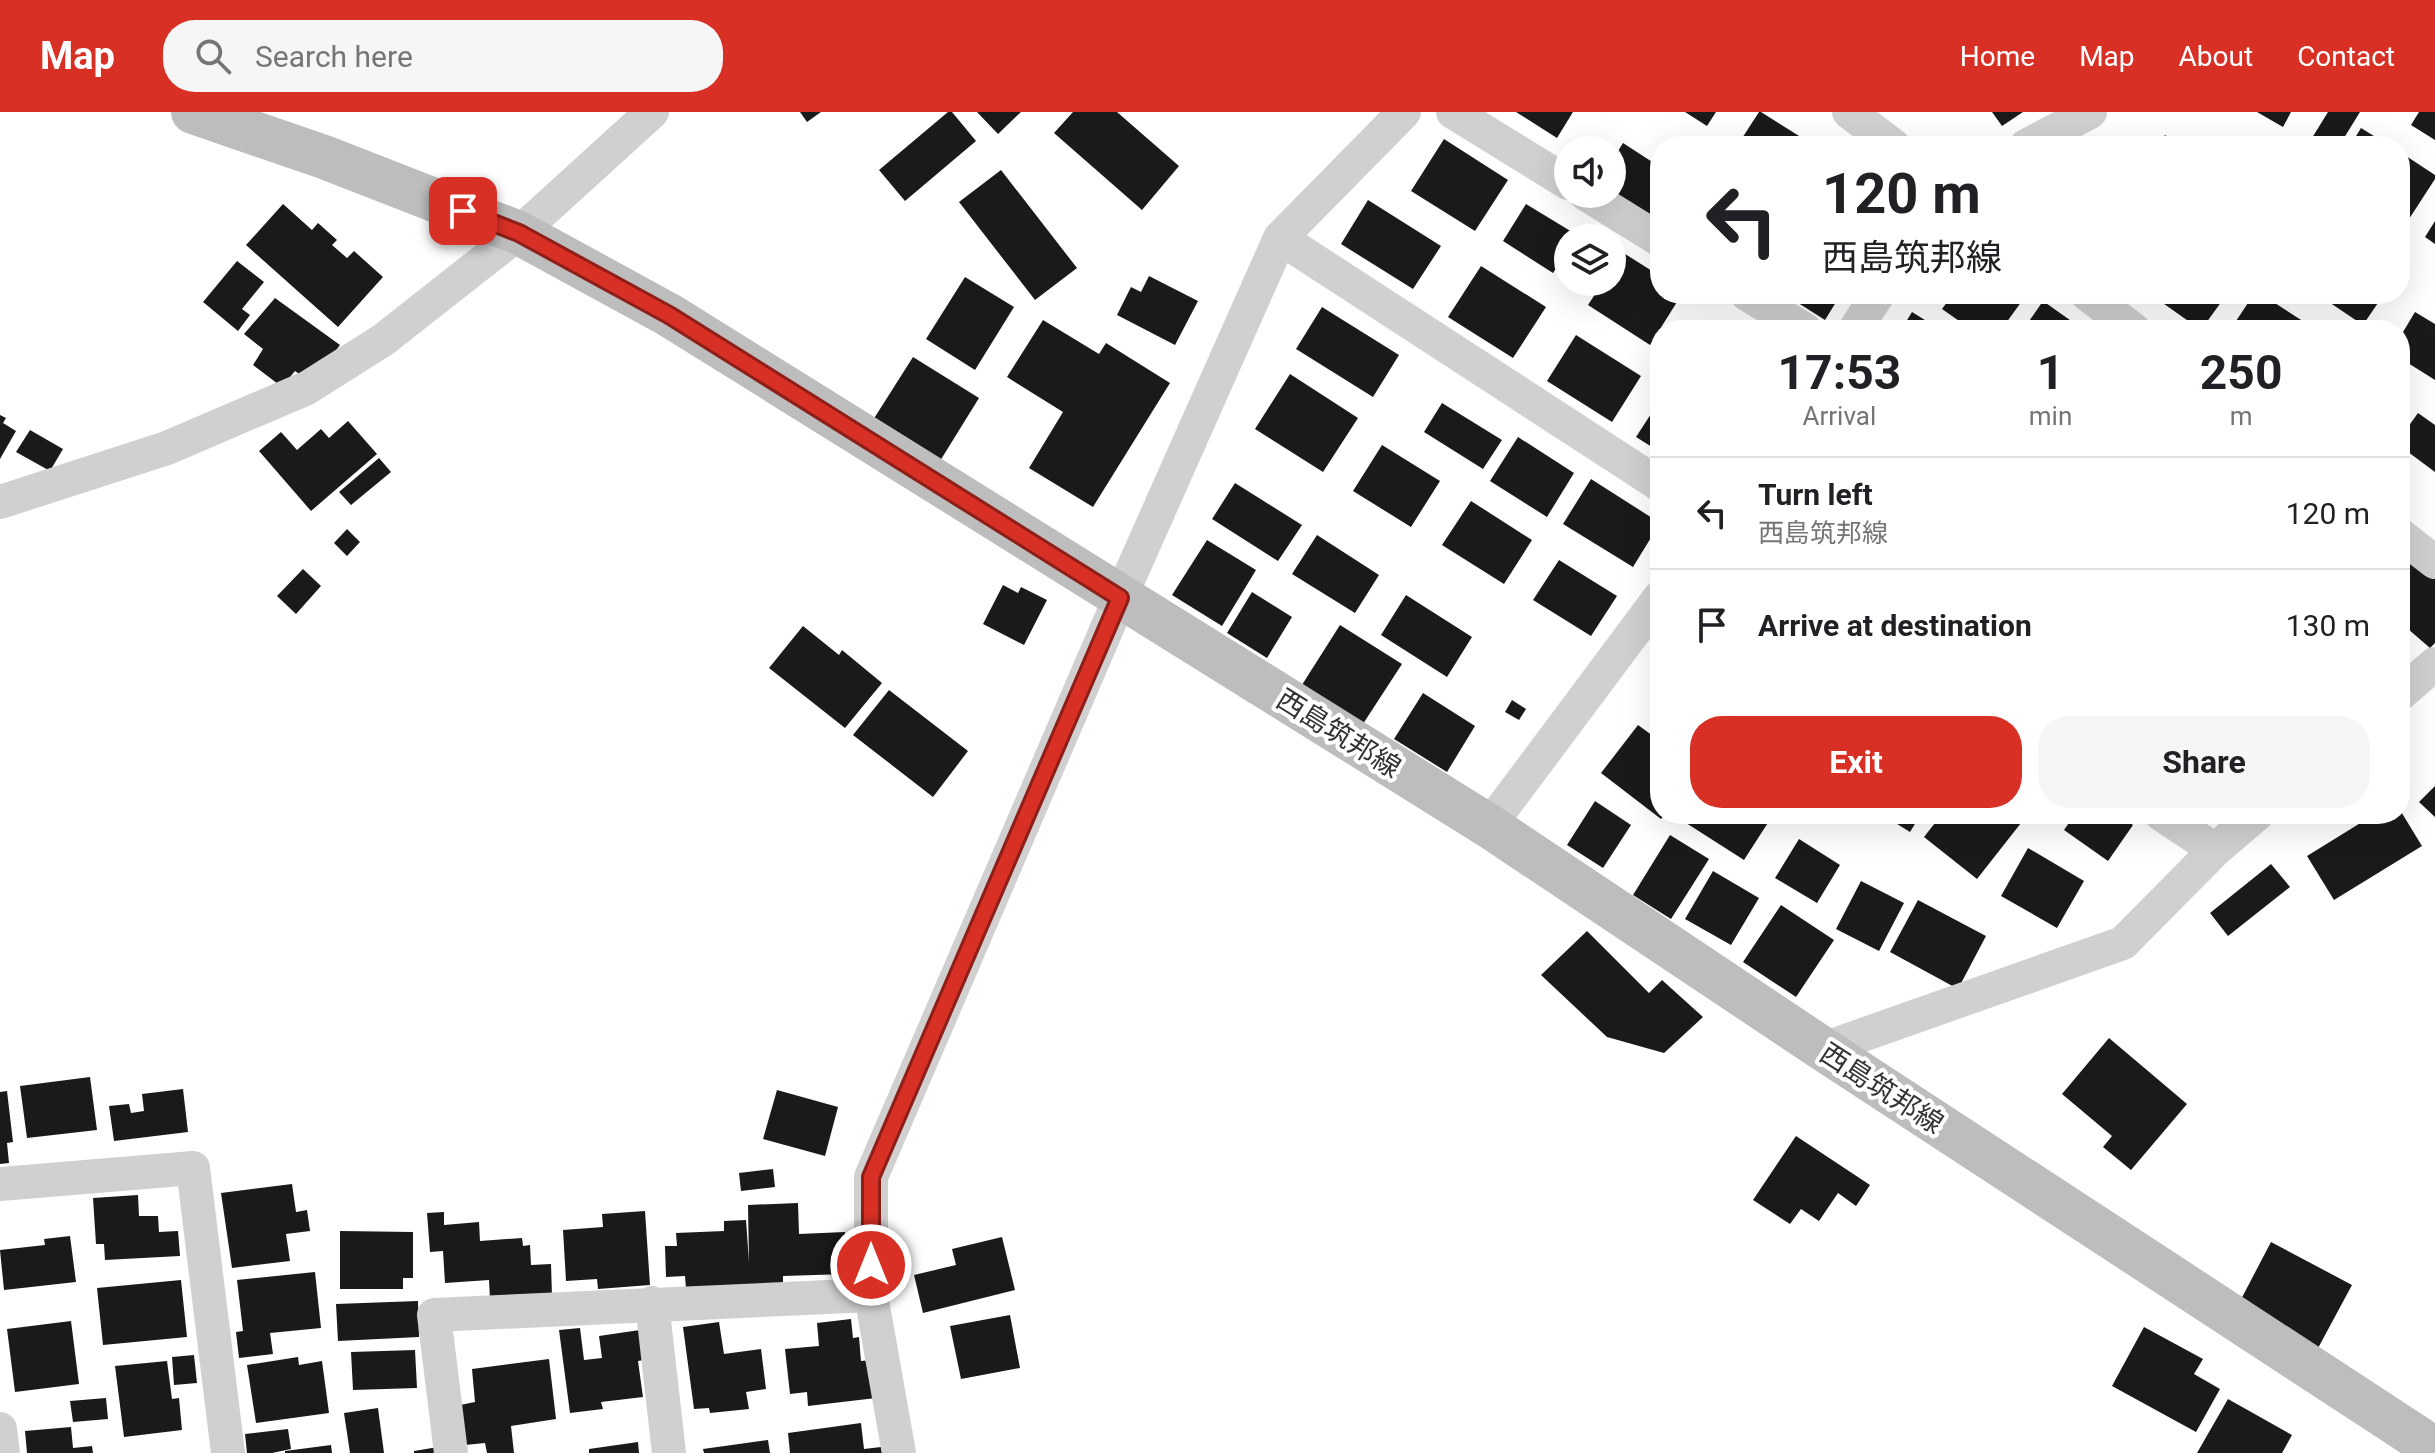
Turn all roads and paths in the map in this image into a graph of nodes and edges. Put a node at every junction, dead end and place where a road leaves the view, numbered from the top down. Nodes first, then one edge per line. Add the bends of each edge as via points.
1 (193, 112) edge
2 (652, 112) edge
3 (1404, 112) edge
4 (1453, 112) edge
5 (1849, 112) edge
6 (2090, 112) edge
7 (1881, 136) edge
8 (2045, 136) edge
9 (1554, 174) edge
10 (1609, 208) edge
11 (519, 233) junction
12 (1650, 234) edge
13 (1280, 238) junction
14 (1763, 304) edge
15 (2100, 304) edge
16 (1789, 320) edge
17 (2121, 320) edge
18 (1650, 478) edge
19 (0, 502) edge
20 (2410, 543) edge
21 (2435, 562) edge
22 (1120, 598) junction
23 (1650, 610) edge
24 (2435, 664) edge
25 (2410, 685) edge
26 (2176, 824) edge
27 (2245, 824) edge
28 (1489, 826) junction
29 (2215, 850) junction
30 (1823, 1049) junction
31 (0, 1184) edge
32 (871, 1295) junction
33 (652, 1303) junction
34 (0, 1429) edge
35 (2435, 1449) edge
36 (3, 1453) edge
37 (228, 1453) edge
38 (451, 1453) edge
39 (669, 1453) edge
40 (899, 1453) edge

1 - 11 main road, 西島筑邦線
2 - 11 street
3 - 13 street
4 - 9 street
5 - 7 street
6 - 8 street
10 - 12 street
11 - 19 street via 383,340 307,388 167,448
11 - 22 main road, 西島筑邦線 via 669,315
13 - 18 street
13 - 22 street
14 - 16 street
15 - 17 street
20 - 21 street
22 - 28 main road, 西島筑邦線
22 - 32 street via 871,1177
23 - 28 street
24 - 25 street
26 - 29 street
27 - 29 street
28 - 30 main road, 西島筑邦線
29 - 30 street via 2123,943
30 - 35 main road, 西島筑邦線
31 - 37 street via 193,1168
32 - 33 street
32 - 40 street
33 - 38 street via 434,1315
33 - 39 street
34 - 36 street

